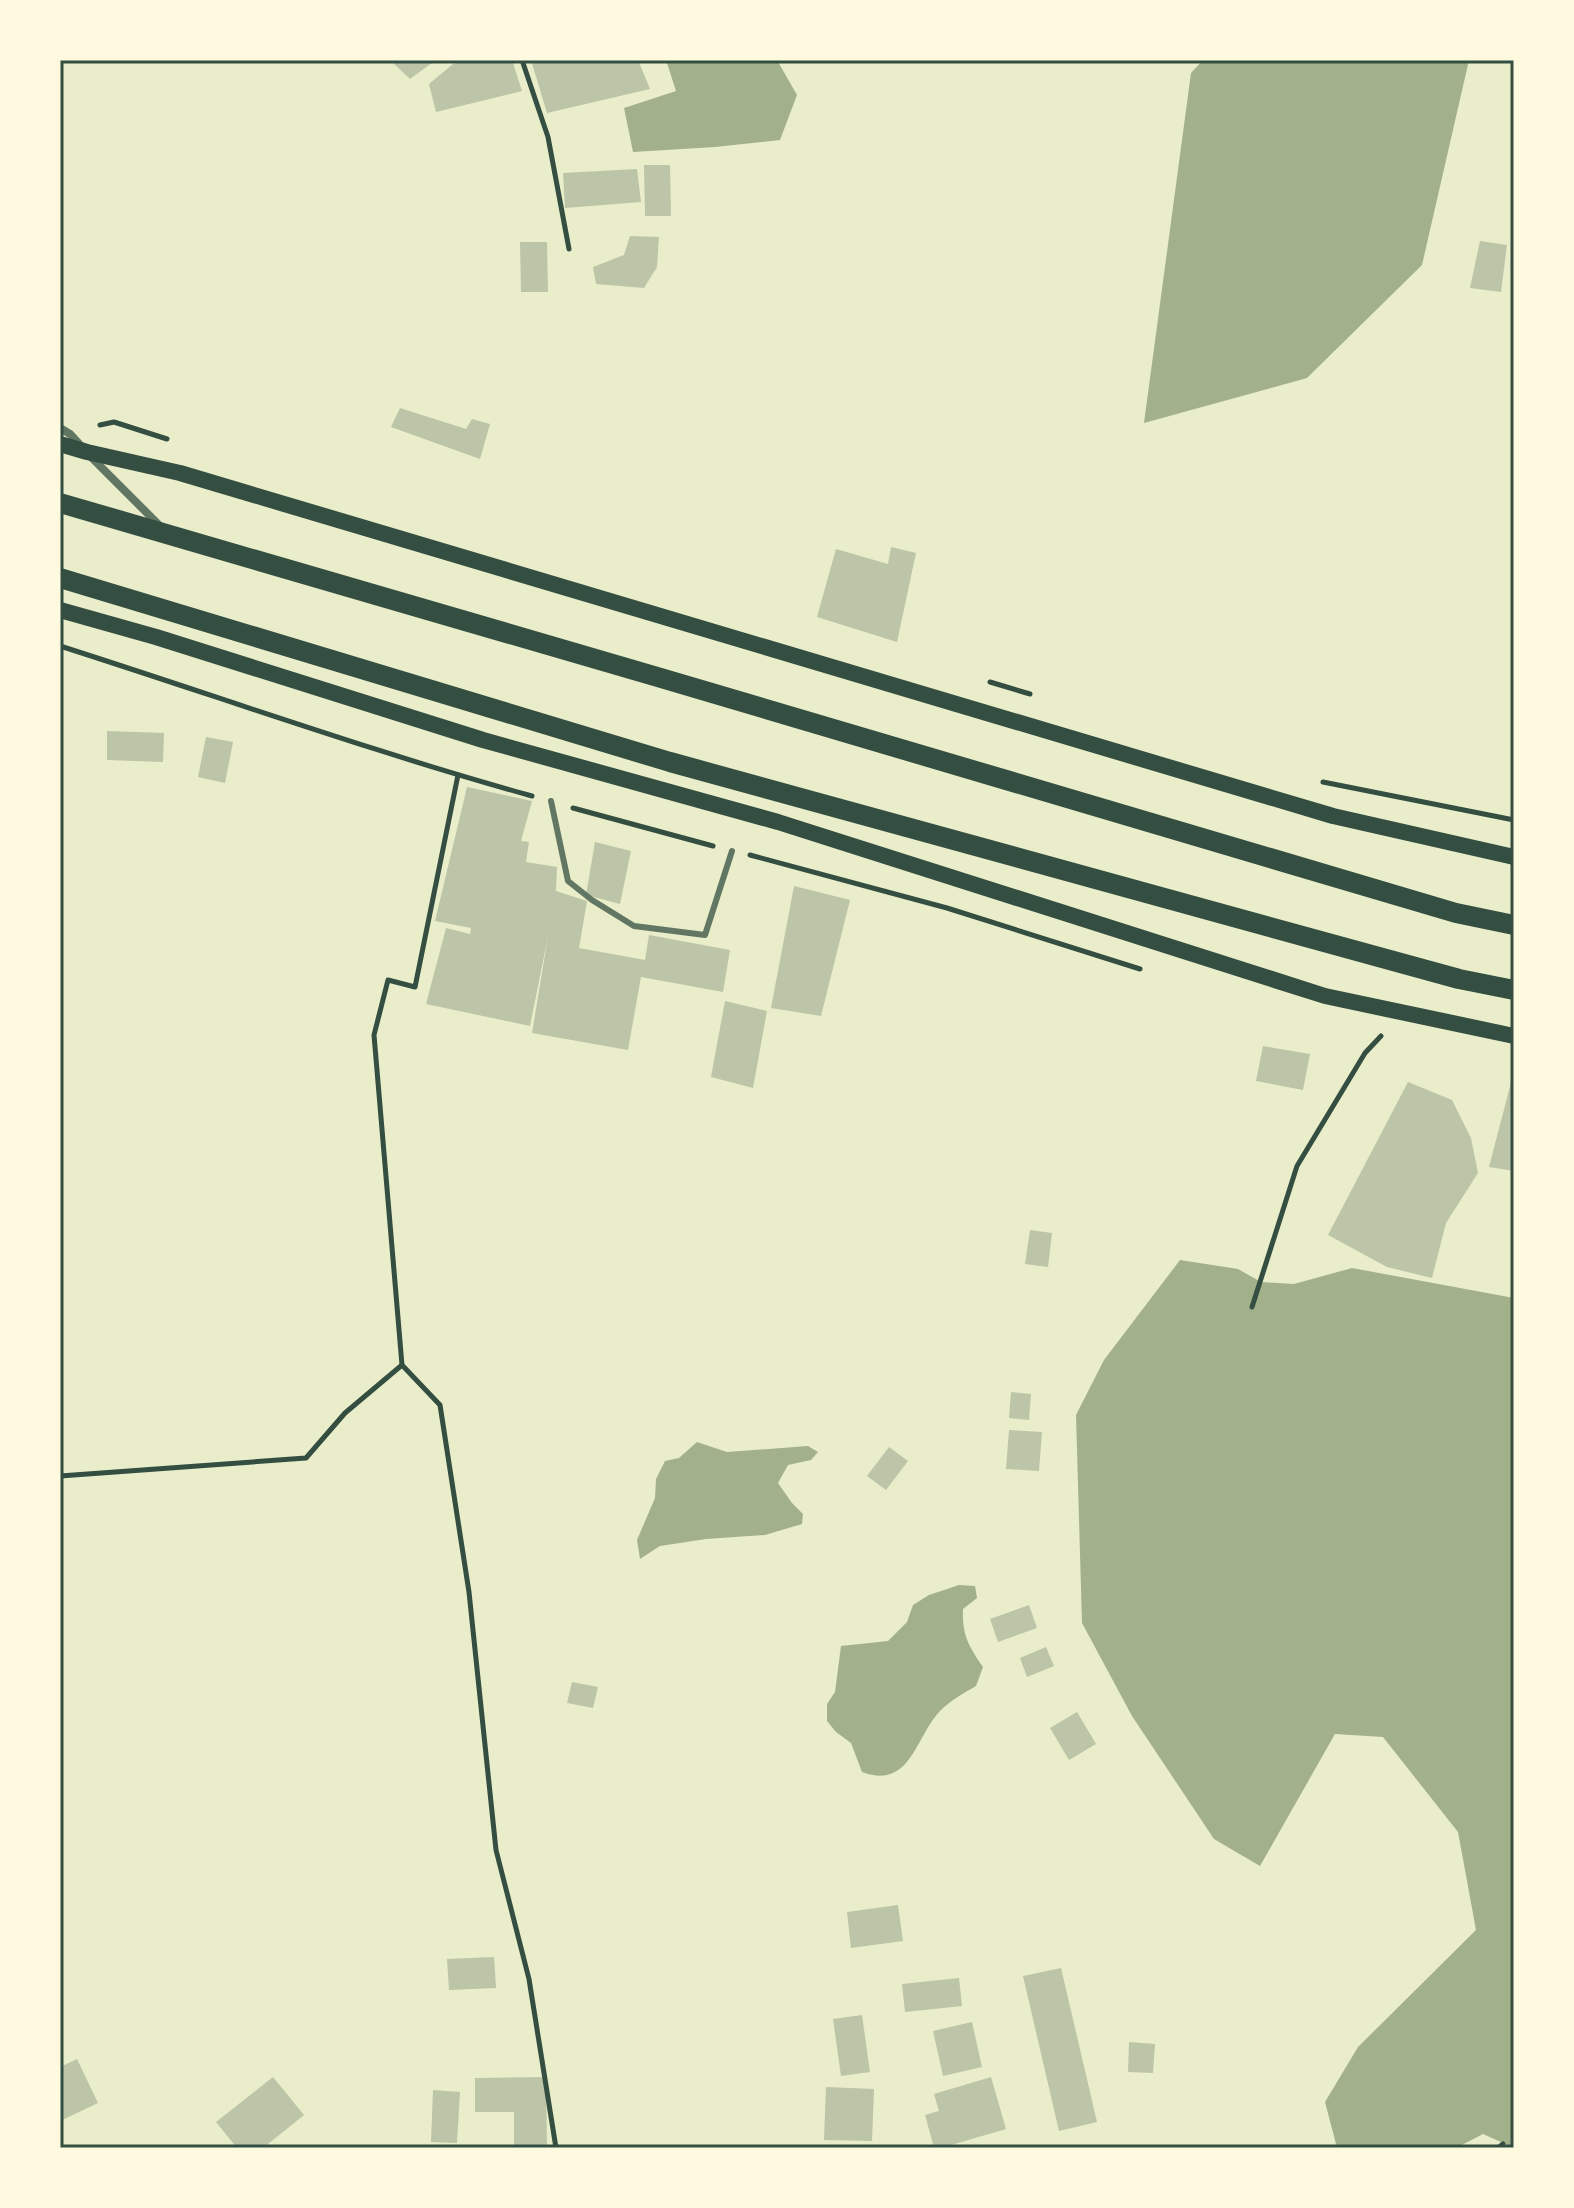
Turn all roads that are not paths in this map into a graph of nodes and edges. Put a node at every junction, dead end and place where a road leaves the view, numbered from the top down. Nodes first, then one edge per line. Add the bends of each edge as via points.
1 (60, 428) edge
2 (60, 444) edge
3 (87, 452) junction
4 (60, 503) edge
5 (170, 536) junction
6 (60, 578) edge
7 (60, 610) edge
8 (551, 801) road end
9 (732, 851) road end
10 (1514, 857) edge
11 (1514, 925) edge
12 (1514, 990) edge
13 (1514, 1036) edge

1 - 3 street
2 - 3 main road
3 - 5 street
3 - 10 main road via 180,473 1333,816
4 - 5 main road
5 - 11 main road via 1456,913
6 - 12 main road via 670,762
7 - 13 main road via 483,740 778,822 1325,996
8 - 9 lane via 568,881 634,926 705,935

